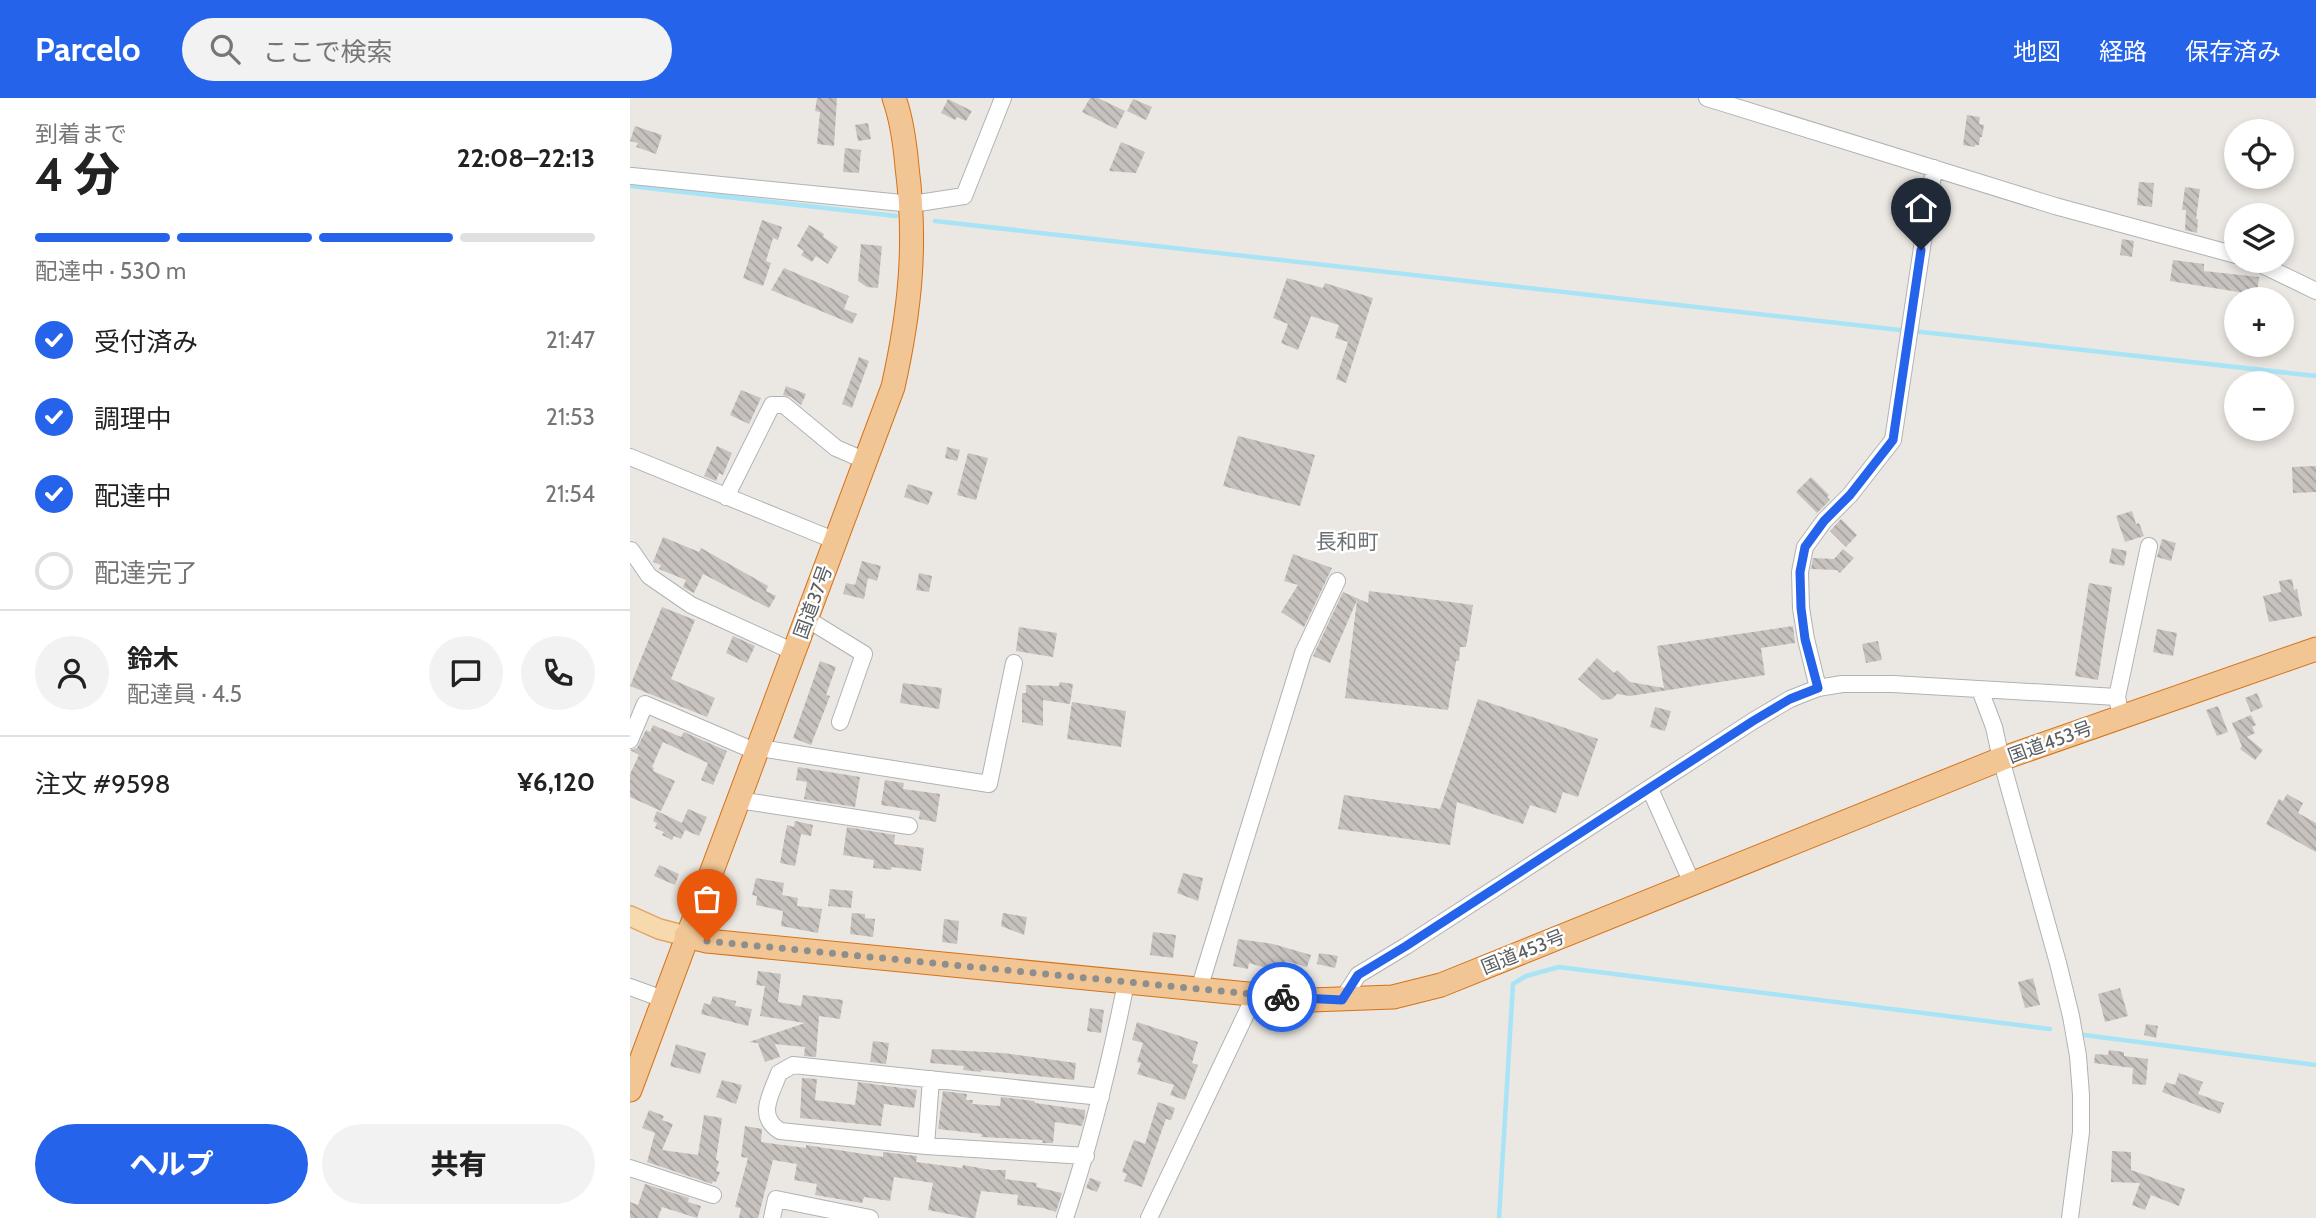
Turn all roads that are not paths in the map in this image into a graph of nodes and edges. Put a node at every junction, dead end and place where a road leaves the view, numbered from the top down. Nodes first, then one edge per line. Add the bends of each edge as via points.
1 (1003, 98) edge
2 (1707, 98) edge
3 (890, 100) edge
4 (1934, 168) junction
5 (632, 176) dead end
6 (912, 204) junction
7 (2224, 252) edge
8 (2278, 273) edge
9 (2316, 292) edge
10 (630, 457) edge
11 (866, 461) junction
12 (726, 497) junction
13 (836, 541) junction
14 (2149, 546) dead end
15 (631, 550) edge
16 (1337, 581) dead end
17 (807, 619) junction
18 (2316, 649) edge
19 (794, 652) junction
20 (1014, 663) dead end
21 (1818, 688) junction
22 (1980, 690) junction
23 (2119, 707) junction
24 (840, 722) dead end
25 (630, 740) edge
26 (758, 750) junction
27 (2001, 759) junction
28 (1650, 789) junction
29 (738, 800) junction
30 (909, 826) dead end
31 (1692, 883) junction
32 (630, 916) edge
33 (686, 936) junction
34 (1126, 983) junction
35 (630, 987) edge
36 (1199, 989) junction
37 (1255, 995) junction
38 (663, 999) junction
39 (1342, 1000) junction
40 (931, 1079) junction
41 (630, 1090) edge
42 (1101, 1097) junction
43 (926, 1146) junction
44 (1086, 1156) junction
45 (630, 1168) edge
46 (713, 1195) dead end
47 (772, 1218) edge
48 (870, 1218) edge
49 (1065, 1218) edge
50 (1149, 1218) edge
51 (2070, 1218) edge

1 - 6 street via 964,196
2 - 4 street
3 - 6 highway, 国道37号 via 906,152
4 - 7 street
4 - 21 street via 1893,440 1805,547 1801,608
5 - 6 street
6 - 11 highway, 国道37号 via 906,330 893,387
8 - 9 street
10 - 12 street
11 - 12 street via 836,448 784,405 772,405
11 - 13 highway, 国道37号
12 - 13 street
13 - 17 highway, 国道37号
14 - 23 street
15 - 19 street via 649,576 691,605
16 - 36 street via 1303,653
17 - 19 highway, 国道37号
17 - 24 street via 864,654
18 - 23 highway, 国道453号
19 - 26 highway, 国道37号
20 - 26 street via 989,784
21 - 22 street via 1893,684
21 - 28 street via 1790,699
22 - 23 street
22 - 27 street
23 - 27 highway, 国道453号
25 - 26 street via 645,704
26 - 29 highway, 国道37号
27 - 31 highway, 国道453号
27 - 51 street via 2058,963 2078,1056 2081,1132
28 - 31 street
28 - 39 street via 1358,975
29 - 30 street
29 - 33 highway, 国道37号
31 - 39 highway, 国道453号 via 1441,985 1393,997
32 - 33 main road
33 - 34 highway, 国道453号
33 - 38 highway, 国道37号
34 - 36 highway, 国道453号
34 - 42 street
35 - 38 street
36 - 37 highway, 国道453号
37 - 39 highway, 国道453号
37 - 50 street
38 - 41 highway, 国道37号
40 - 42 street
40 - 43 street
40 - 43 street via 793,1065 779,1073 766,1112 770,1125 780,1131
42 - 44 street
43 - 44 street
44 - 49 street
45 - 46 street
47 - 48 street via 776,1199

